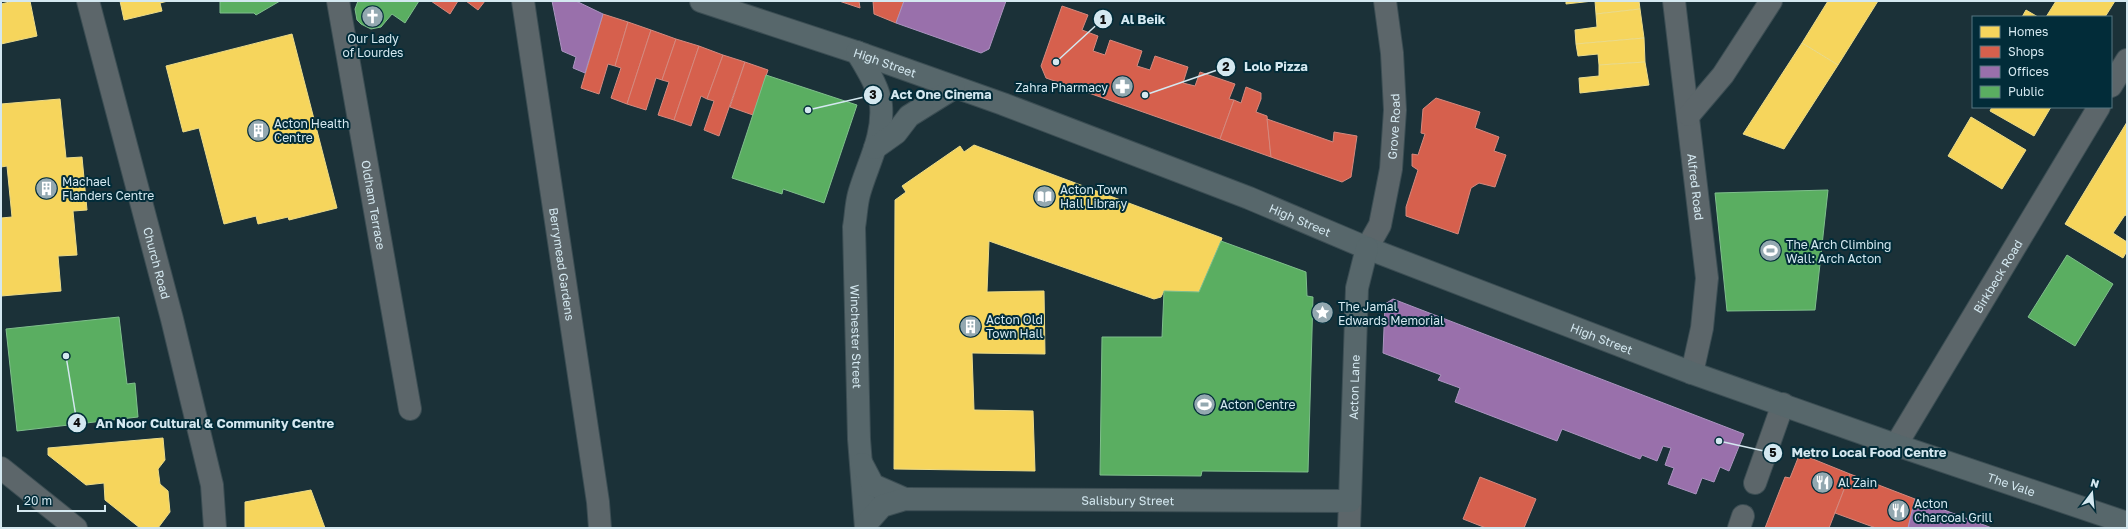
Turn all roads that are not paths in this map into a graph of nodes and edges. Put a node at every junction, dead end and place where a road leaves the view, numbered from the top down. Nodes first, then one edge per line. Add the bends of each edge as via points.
1 (88, 1) edge
2 (338, 1) edge
3 (523, 1) edge
4 (702, 1) edge
5 (1386, 1) edge
6 (1674, 1) edge
7 (1771, 1) edge
8 (857, 52) junction
9 (2127, 60) edge
10 (2112, 84) edge
11 (954, 88) junction
12 (2098, 108) edge
13 (1689, 115) junction
14 (875, 148) junction
15 (1368, 248) junction
16 (1692, 373) junction
17 (1783, 404) junction
18 (410, 409) dead end
19 (1896, 445) junction
20 (861, 461) junction
21 (1, 468) edge
22 (1755, 483) dead end
23 (905, 499) junction
24 (1350, 500) junction
25 (2127, 523) edge
26 (866, 526) edge
27 (76, 528) edge
28 (215, 528) edge
29 (600, 528) edge
30 (1349, 528) edge

1 - 28 street, Church Road via 172,319 212,485
2 - 18 street, Oldham Terrace
3 - 29 street, Berrymead Gardens
4 - 8 main road, High Street
5 - 15 street, Grove Road via 1394,103 1391,169 1380,225
6 - 13 street, Alfred Road
7 - 13 street via 1723,75
8 - 11 main road, High Street
8 - 14 main road, Winchester Street via 881,104
9 - 10 street
11 - 14 main road via 909,116 896,133
11 - 15 main road, High Street via 1003,104 1249,198
12 - 19 street, Birkbeck Road
13 - 16 street, Alfred Road via 1706,278 1702,328
14 - 20 main road, Winchester Street via 859,195 854,227
15 - 16 main road, High Street
15 - 24 main road, Acton Lane via 1357,288
16 - 17 main road, High Street
17 - 19 main road, High Street
17 - 22 street
19 - 25 main road, The Vale
20 - 23 main road, Salisbury Street via 873,485
20 - 26 main road, Winchester Street
21 - 27 street
23 - 24 main road, Salisbury Street
23 - 26 main road, Salisbury Street via 882,506
24 - 30 street, Acton Lane

